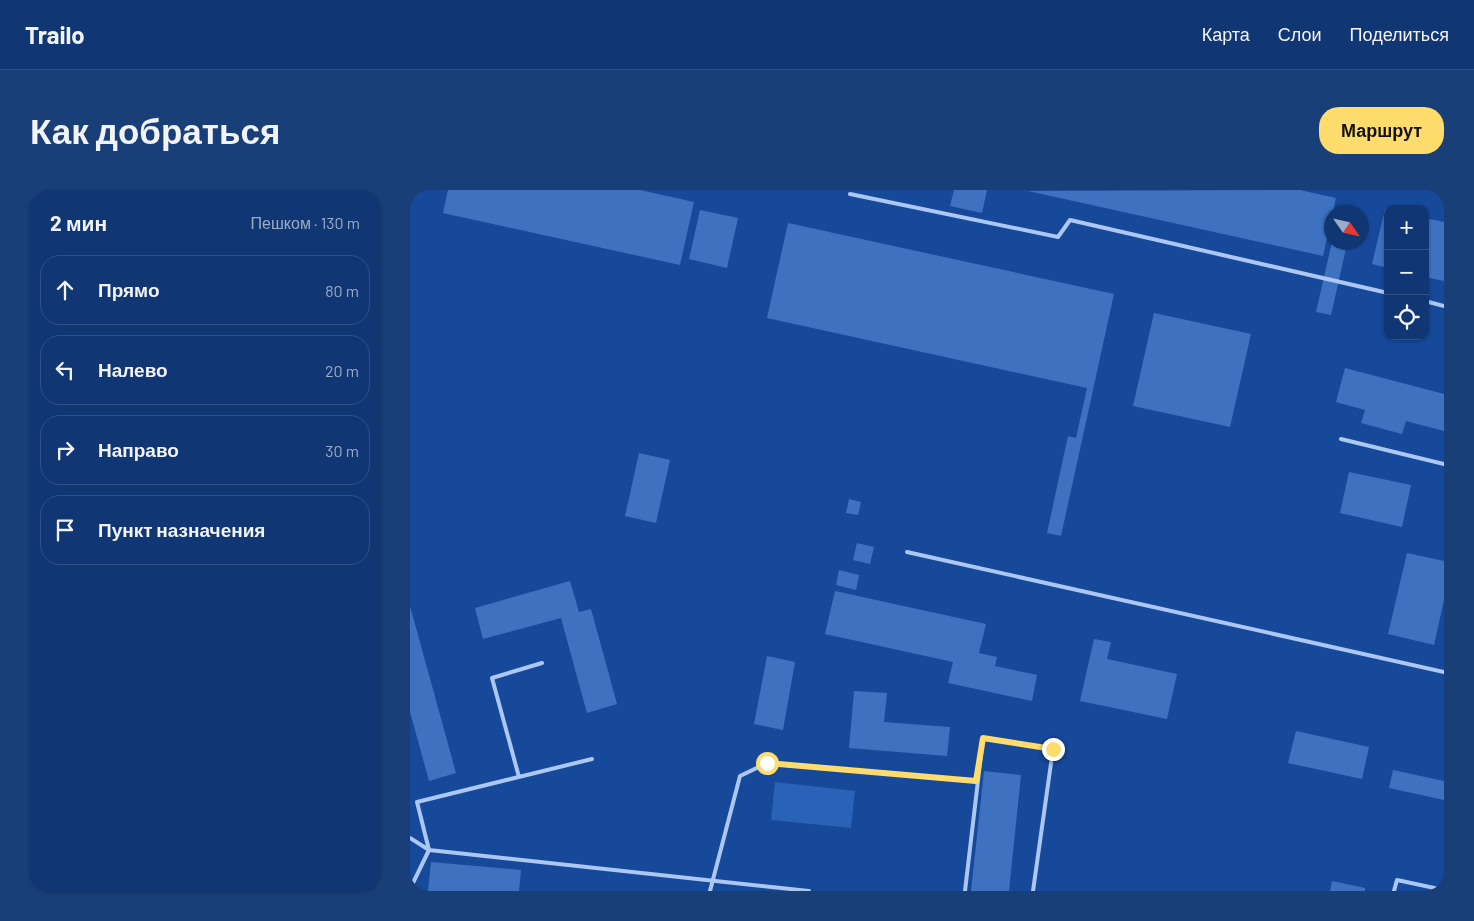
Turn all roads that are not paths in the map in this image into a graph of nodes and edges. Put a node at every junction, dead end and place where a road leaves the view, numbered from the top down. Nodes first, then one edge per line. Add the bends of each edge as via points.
1 (850, 194) dead end
2 (1384, 292) edge
3 (1429, 303) edge
4 (1444, 306) edge
5 (1341, 439) dead end
6 (1444, 464) edge
7 (907, 552) dead end
8 (542, 663) dead end
9 (1444, 672) edge
10 (592, 759) dead end
11 (519, 777) junction
12 (976, 781) junction
13 (410, 838) edge
14 (428, 850) junction
15 (712, 880) junction
16 (410, 889) edge
17 (1444, 890) edge
18 (710, 891) edge
19 (809, 891) edge
20 (966, 891) edge
21 (1033, 891) edge
22 (1394, 891) edge

1 - 2 lane via 1058,237 1070,220
3 - 4 lane
5 - 6 lane
7 - 9 lane
8 - 11 lane via 492,678
10 - 11 lane
11 - 14 lane via 417,802
12 - 15 lane via 767,763 740,776
12 - 20 lane
12 - 21 lane via 983,738 1053,749
13 - 14 lane
14 - 15 lane
14 - 16 lane
15 - 18 lane
15 - 19 lane
17 - 22 lane via 1397,880

